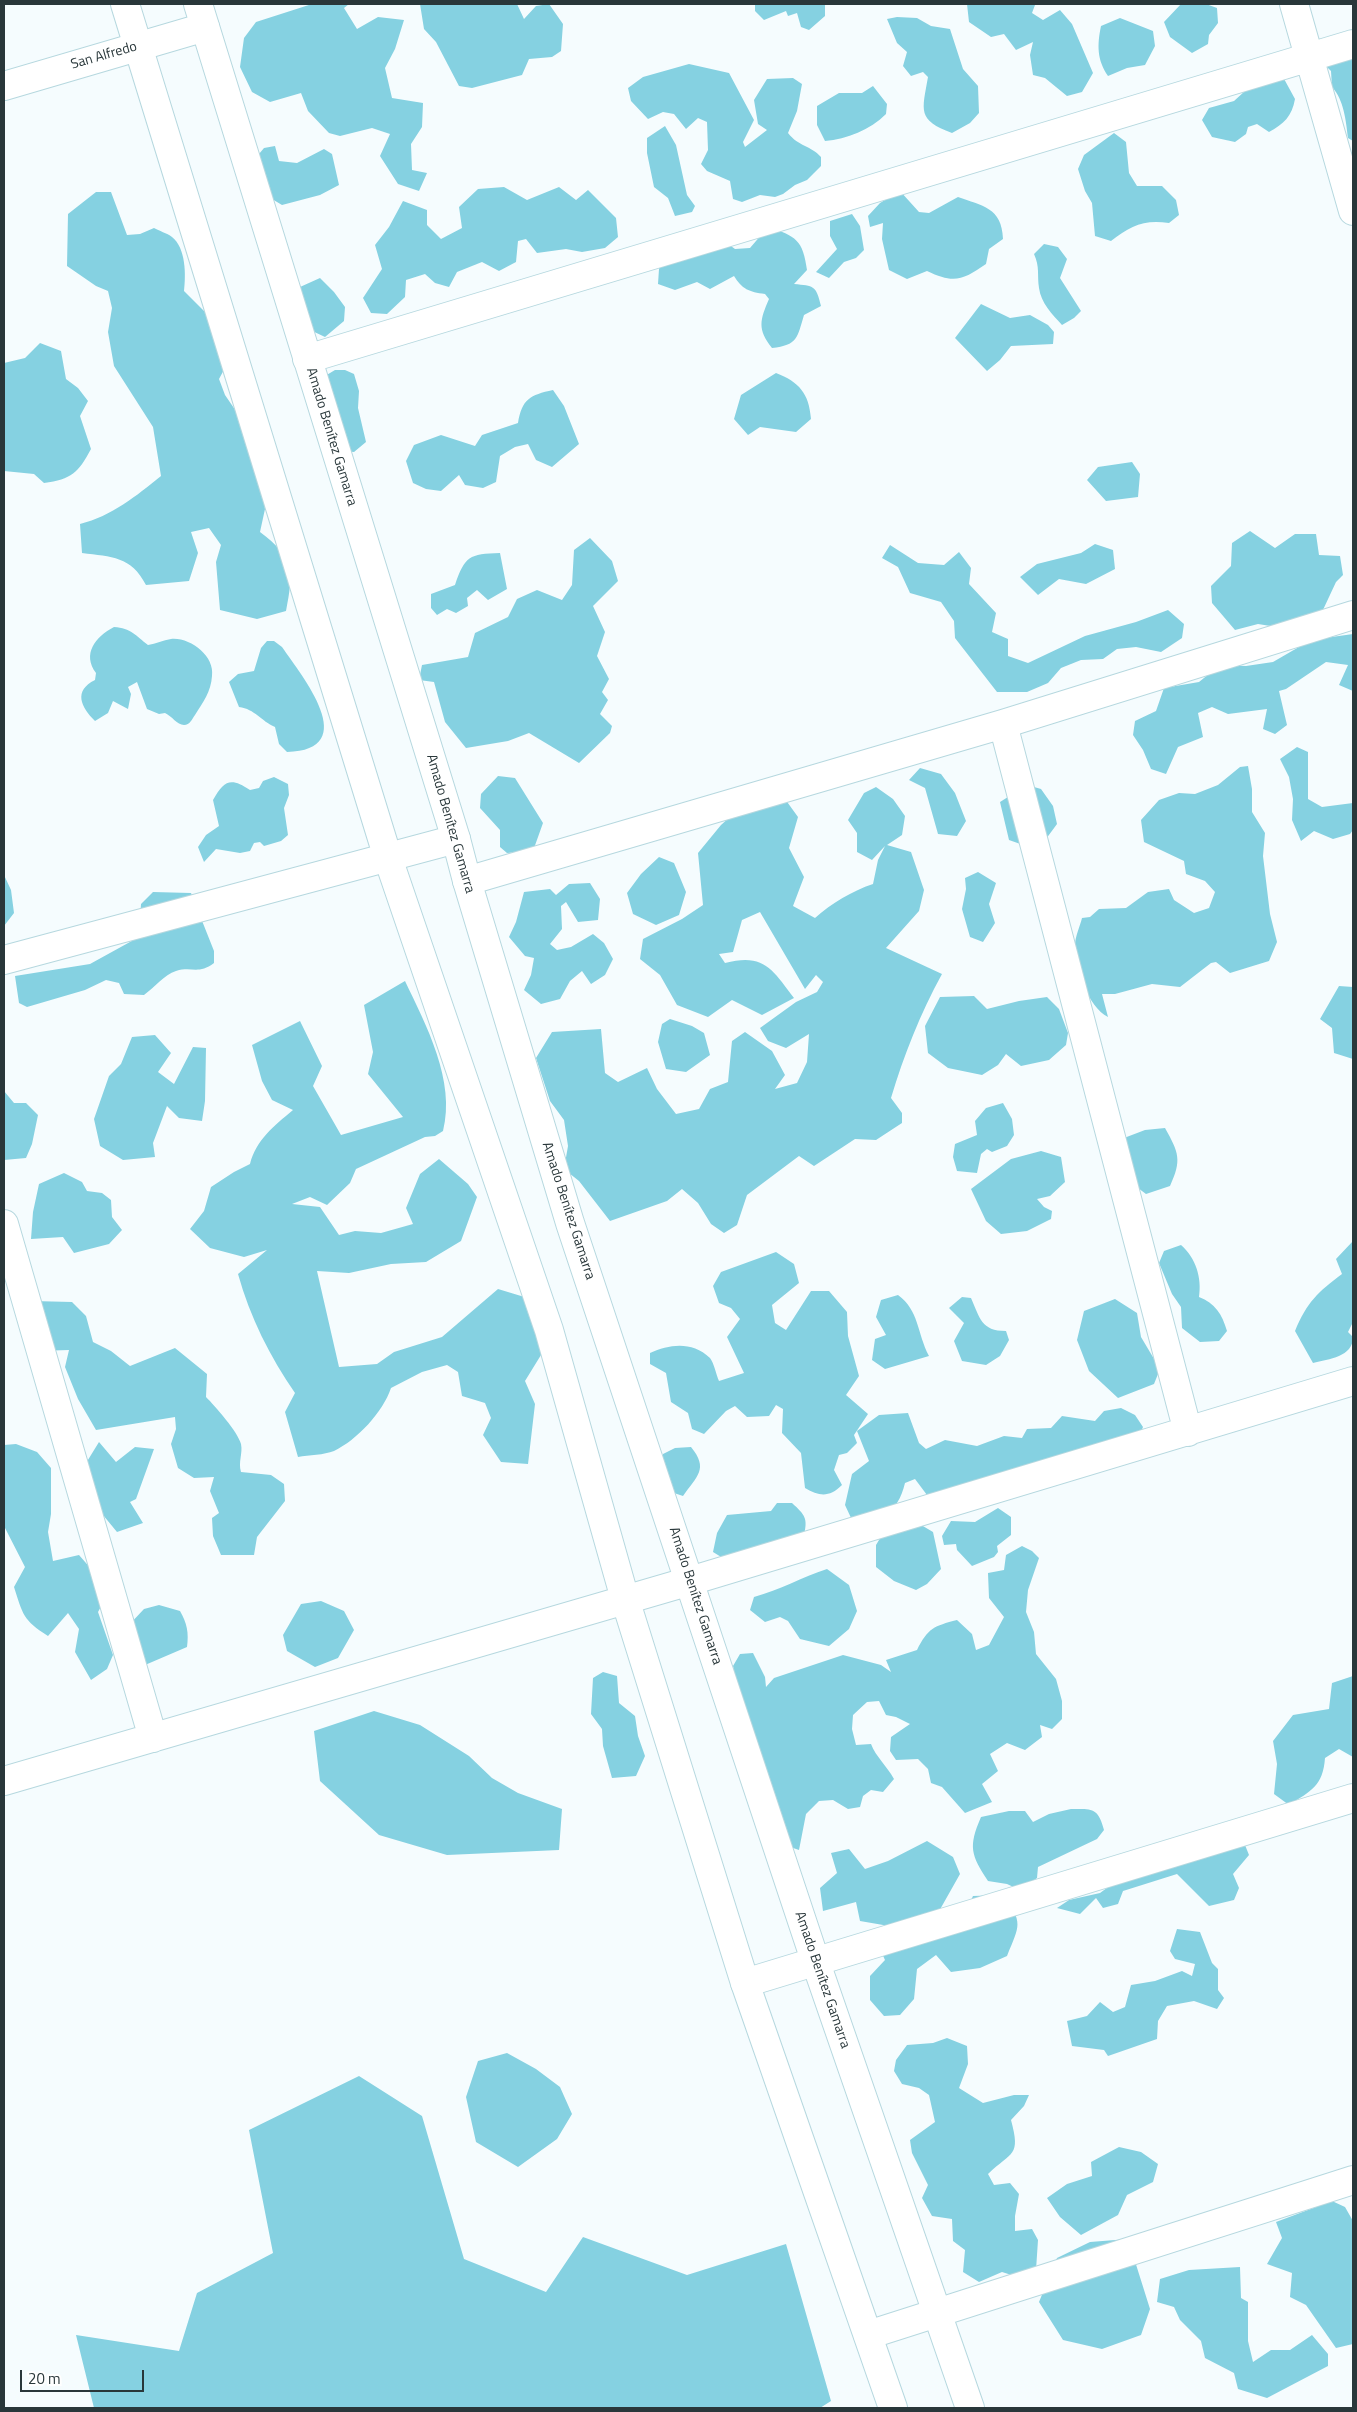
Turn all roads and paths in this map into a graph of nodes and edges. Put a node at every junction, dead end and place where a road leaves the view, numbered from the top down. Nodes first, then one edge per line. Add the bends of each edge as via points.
1 (125, 4) edge
2 (1294, 4) edge
3 (202, 15) edge
4 (1353, 44) edge
5 (139, 46) junction
6 (1309, 57) junction
7 (4, 86) edge
8 (1353, 211) edge
9 (307, 359) junction
10 (1353, 615) edge
11 (1003, 724) junction
12 (456, 839) junction
13 (388, 858) junction
14 (466, 881) junction
15 (4, 960) edge
16 (4, 1224) edge
17 (1353, 1381) edge
18 (1188, 1432) junction
19 (690, 1581) junction
20 (625, 1599) junction
21 (153, 1738) junction
22 (4, 1781) edge
23 (1353, 1798) edge
24 (816, 1963) junction
25 (745, 1983) junction
26 (1353, 2180) edge
27 (938, 2313) junction
28 (868, 2335) junction
29 (893, 2408) edge
30 (970, 2408) edge

1 - 5 street
2 - 6 street
3 - 5 street, San Alfredo
3 - 9 street, Amado Benítez Gamarra
4 - 6 street
5 - 7 street, San Alfredo
5 - 13 street
6 - 8 street
6 - 9 street
9 - 12 street, Amado Benítez Gamarra
10 - 11 street
11 - 14 street
11 - 18 street
12 - 13 street
12 - 14 street, Amado Benítez Gamarra
13 - 15 street
13 - 20 street via 549,1330
14 - 19 street, Amado Benítez Gamarra via 570,1223
16 - 21 street
17 - 18 street
18 - 19 street
19 - 20 street
19 - 24 street, Amado Benítez Gamarra
20 - 21 street
20 - 25 street
21 - 22 street
23 - 24 street
24 - 25 street
24 - 27 street, Amado Benítez Gamarra
25 - 28 street
26 - 27 street
27 - 28 street
27 - 30 street, Amado Benítez Gamarra
28 - 29 street

